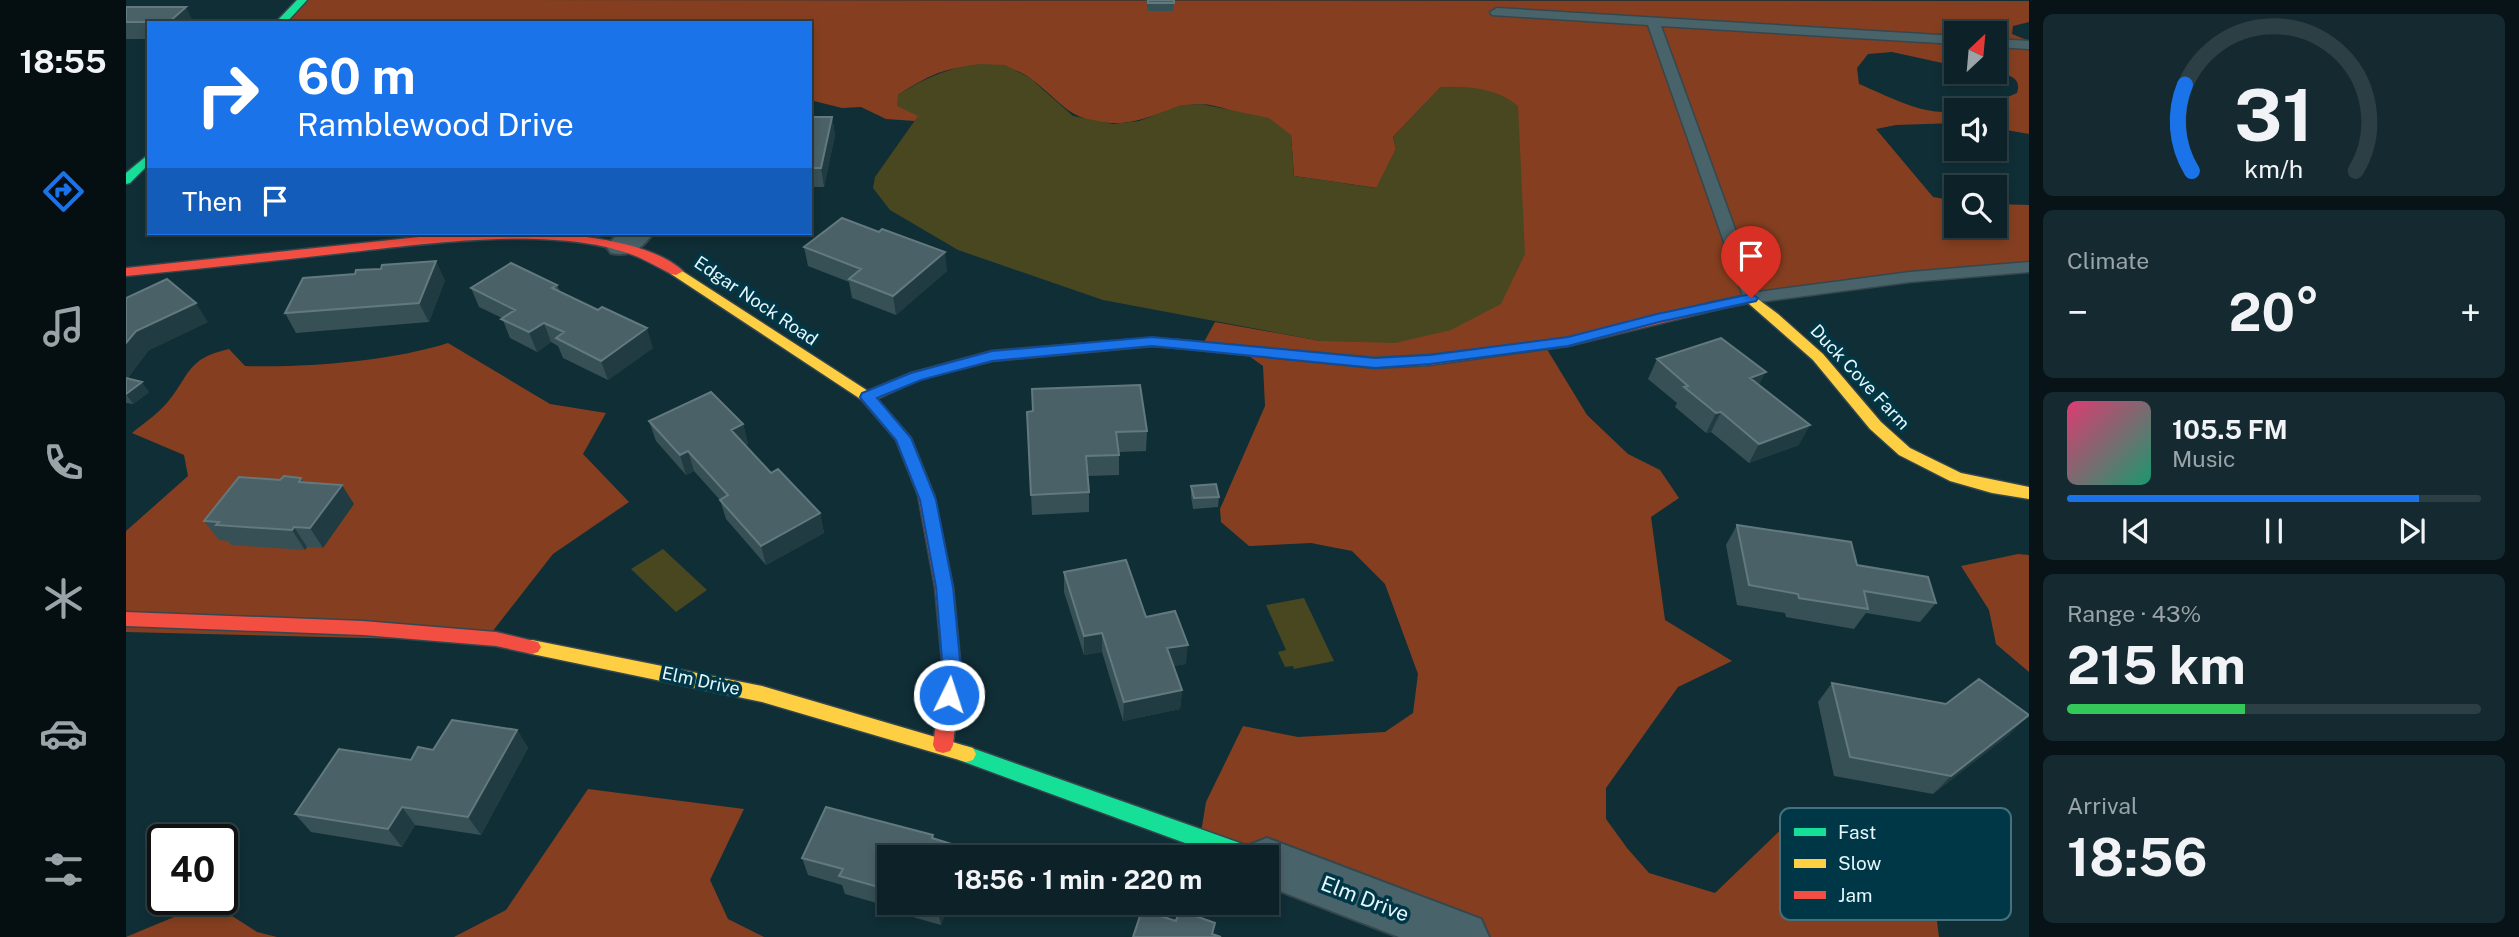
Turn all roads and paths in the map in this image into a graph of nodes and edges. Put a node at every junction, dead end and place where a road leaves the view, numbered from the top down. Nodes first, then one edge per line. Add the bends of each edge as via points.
1 (302, 0) edge
2 (1497, 12) dead end
3 (282, 21) edge
4 (1654, 24) junction
5 (1944, 39) edge
6 (2007, 44) edge
7 (2029, 45) edge
8 (147, 160) edge
9 (126, 180) edge
10 (629, 239) edge
11 (2029, 267) edge
12 (126, 272) edge
13 (1751, 298) junction
14 (867, 397) junction
15 (2029, 493) edge
16 (126, 619) edge
17 (943, 745) junction
18 (1218, 845) edge
19 (1279, 866) edge
20 (1462, 937) edge

1 - 3 street
2 - 4 lane
4 - 5 lane
4 - 13 lane
6 - 7 lane
8 - 9 street
10 - 12 street, Edgar Nock Road via 495,235
10 - 14 street, Edgar Nock Road
11 - 13 lane
13 - 14 street via 1568,342 1430,360 1375,363 1152,342 992,356 916,376
13 - 15 street, Duck Cove Farm via 1825,365 1897,446 1946,473 2004,492
14 - 17 street, Edgar Nock Road via 903,438 928,500 944,587 952,671
16 - 17 street, Elm Drive via 363,628 496,639 762,694
17 - 18 street, Elm Drive
19 - 20 street, Elm Drive

